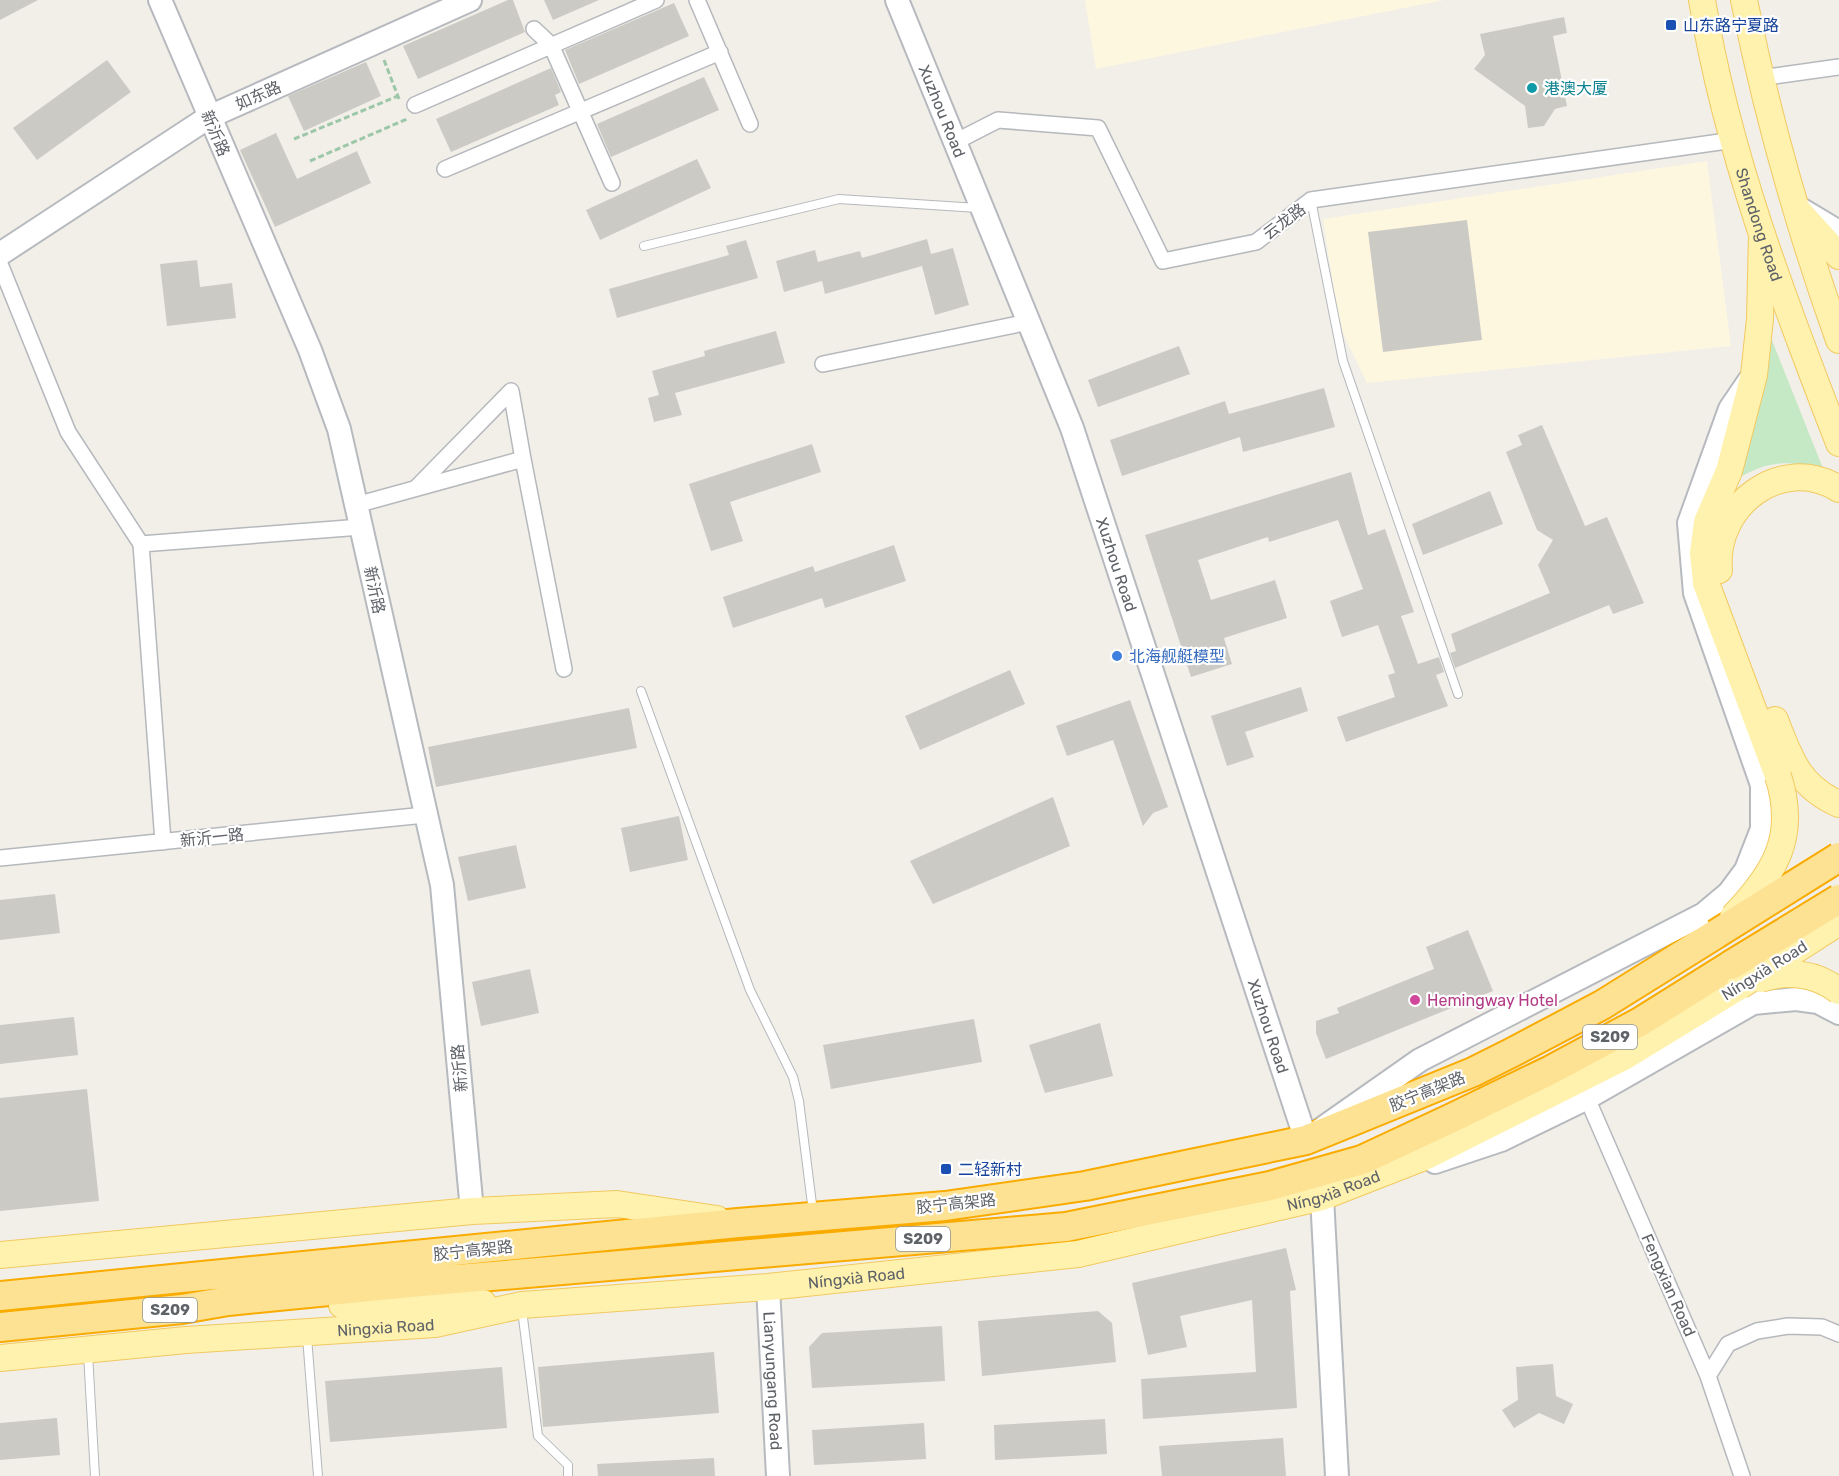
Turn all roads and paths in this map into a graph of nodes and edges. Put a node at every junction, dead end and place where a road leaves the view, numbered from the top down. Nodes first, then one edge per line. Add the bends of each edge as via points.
1 (160, 0) edge
2 (470, 0) edge
3 (656, 0) edge
4 (697, 0) edge
5 (897, 0) edge
6 (1702, 0) edge
7 (1744, 0) edge
8 (534, 29) dead end
9 (378, 42) junction
10 (551, 45) junction
11 (720, 52) junction
12 (1839, 67) edge
13 (1760, 78) junction
14 (398, 96) junction
15 (407, 107) junction
16 (580, 111) junction
17 (209, 117) junction
18 (750, 124) dead end
19 (294, 139) dead end
20 (1734, 140) junction
21 (955, 141) junction
22 (310, 161) dead end
23 (445, 169) dead end
24 (612, 183) dead end
25 (1311, 201) junction
26 (1793, 206) junction
27 (982, 208) junction
28 (1839, 232) edge
29 (1762, 235) junction
30 (644, 246) dead end
31 (0, 254) edge
32 (1839, 256) edge
33 (0, 264) edge
34 (1029, 322) junction
35 (1839, 340) edge
36 (823, 364) dead end
37 (1754, 375) junction
38 (1839, 443) edge
39 (523, 459) junction
40 (416, 488) junction
41 (1839, 489) edge
42 (356, 505) junction
43 (361, 527) junction
44 (141, 544) junction
45 (564, 669) dead end
46 (640, 691) dead end
47 (1458, 694) dead end
48 (1786, 772) junction
49 (1839, 804) edge
50 (425, 815) junction
51 (163, 842) junction
52 (1839, 857) edge
53 (0, 858) edge
54 (1729, 892) junction
55 (1839, 899) edge
56 (1839, 922) edge
57 (1716, 934) junction
58 (1735, 976) junction
59 (1839, 990) edge
60 (1774, 1000) junction
61 (1839, 1013) edge
62 (1587, 1098) junction
63 (1306, 1140) junction
64 (1389, 1171) junction
65 (1322, 1197) junction
66 (472, 1211) junction
67 (814, 1217) junction
68 (738, 1222) junction
69 (0, 1255) edge
70 (768, 1287) junction
71 (0, 1296) edge
72 (342, 1305) joint
73 (522, 1305) junction
74 (182, 1309) junction
75 (0, 1327) edge
76 (306, 1332) junction
77 (1839, 1334) edge
78 (87, 1349) junction
79 (0, 1358) edge
80 (1708, 1376) junction
81 (95, 1476) edge
82 (318, 1476) edge
83 (568, 1476) edge
84 (778, 1476) edge
85 (1337, 1476) edge
86 (1742, 1476) edge

1 - 17 street, 新沂路
2 - 9 street, 如东路
3 - 10 street
4 - 11 street
5 - 21 street, Xuzhou Road
6 - 20 main road, Shandong Road
7 - 13 main road
8 - 10 street
9 - 14 path
9 - 17 street, 如东路
10 - 15 street
10 - 16 street
11 - 16 street
11 - 18 street
12 - 13 street
13 - 26 main road
14 - 15 path
14 - 19 path
15 - 22 path via 407,120
16 - 23 street
16 - 24 street
17 - 31 street, 如东路
17 - 42 street, 新沂路 via 310,350 339,429
20 - 25 street, 云龙路
20 - 29 main road, Shandong Road
21 - 25 street, 云龙路 via 998,120 1098,128 1162,261 1256,242
21 - 27 street, Xuzhou Road
25 - 47 lane via 1343,361
26 - 28 street
26 - 32 main road
26 - 35 main road
27 - 30 lane via 839,199
27 - 34 street, Xuzhou Road
29 - 37 main road
29 - 38 main road, Shandong Road
33 - 44 street via 68,432
34 - 36 street
34 - 63 street, Xuzhou Road via 1072,428
37 - 48 main road via 1730,471 1707,522 1703,553 1706,583
37 - 54 street via 1730,409 1689,523 1695,593 1761,785 1759,837 1746,870
39 - 40 street
39 - 40 street via 511,391
39 - 45 street
40 - 42 street
41 - 48 main road via 1810,479 1786,477 1768,483 1737,507 1726,523 1721,542 1719,568 1724,589
42 - 43 street, 新沂路
43 - 44 street
43 - 50 street, 新沂路
44 - 51 street
46 - 67 lane via 750,990 793,1077
48 - 49 main road
48 - 57 main road, bridge via 1786,831 1768,878
50 - 51 street, 新沂一路
50 - 66 street, 新沂路 via 442,885
51 - 53 street, 新沂一路
52 - 57 highway, 胶宁高架路 / S209, bridge
54 - 60 street via 1760,916 1769,931 1780,968
54 - 63 street via 1704,914 1420,1060
55 - 58 highway, 胶宁高架路 / S209, bridge
56 - 58 main road, Níngxià Road, bridge
57 - 63 highway, 胶宁高架路 / S209 via 1602,1005 1473,1072
58 - 59 main road, bridge via 1791,973 1812,977
58 - 64 main road, Níngxià Road via 1624,1057 1427,1156
58 - 74 highway, 胶宁高架路 / S209 via 1362,1160 1270,1186 1066,1227 410,1283 228,1300
60 - 61 street via 1818,1002
60 - 62 street via 1753,1003
62 - 64 street via 1501,1140 1435,1162
62 - 80 street, Fengxian Road
63 - 67 highway, 胶宁高架路 / S209 via 1084,1186 945,1206
64 - 65 main road, Níngxià Road
65 - 70 main road, Níngxià Road via 1078,1254
65 - 85 street
66 - 68 main road via 617,1204
66 - 69 main road
67 - 68 highway, 胶宁高架路 / S209
68 - 71 highway, 胶宁高架路 / S209
70 - 73 main road, Ningxia Road
70 - 84 street, Lianyungang Road
72 - 73 main road
72 - 74 highway via 239,1314
73 - 76 main road, Ningxia Road via 435,1324
73 - 83 lane via 538,1436 568,1465
74 - 75 highway, 胶宁高架路 / S209
76 - 78 main road, Ningxia Road
76 - 82 lane
77 - 80 street via 1822,1326 1788,1326 1757,1332 1728,1344
78 - 79 main road, Ningxia Road
78 - 81 lane
80 - 86 street, Fengxian Road

